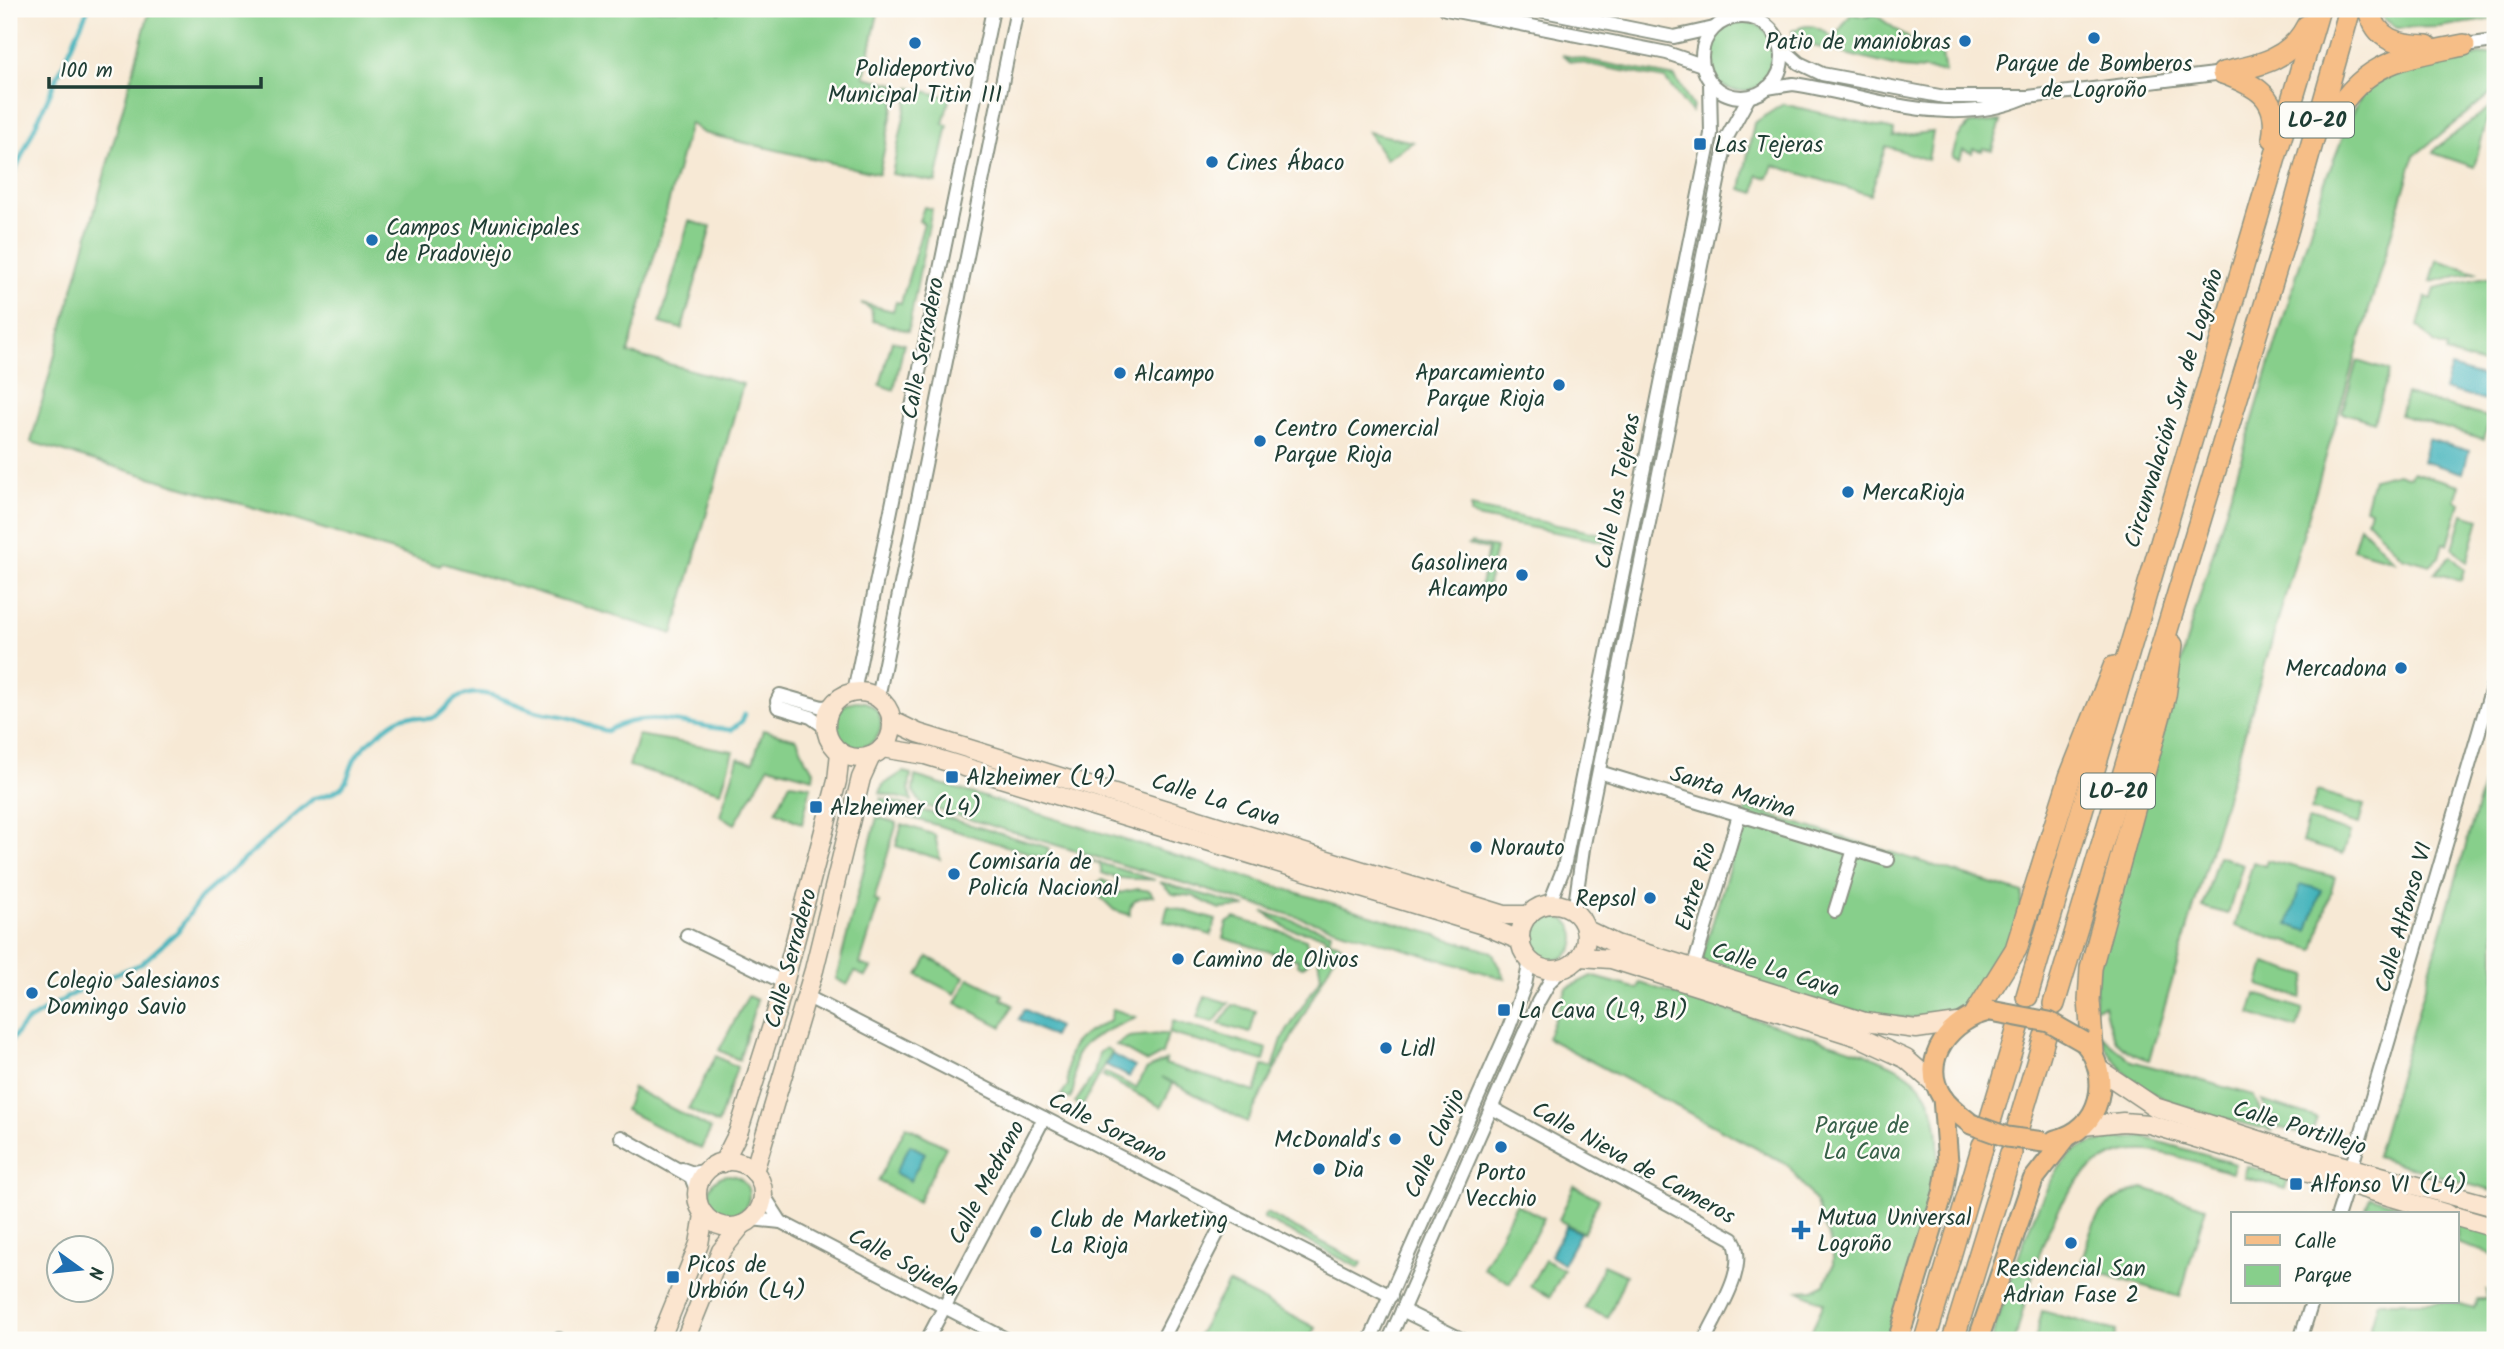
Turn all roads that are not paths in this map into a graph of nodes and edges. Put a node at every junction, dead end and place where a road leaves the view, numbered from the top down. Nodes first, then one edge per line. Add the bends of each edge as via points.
1 (993, 9) edge
2 (1017, 9) edge
3 (1446, 9) edge
4 (1534, 9) edge
5 (2317, 9) edge
6 (2350, 9) edge
7 (2364, 9) edge
8 (2369, 9) edge
9 (1736, 13) edge
10 (1758, 15) edge
11 (1714, 28) junction
12 (2495, 41) edge
13 (2464, 45) junction
14 (1780, 46) junction
15 (1702, 65) junction
16 (2223, 74) junction
17 (1710, 82) junction
18 (1767, 88) junction
19 (1749, 97) junction
20 (2028, 97) junction
21 (2329, 125) junction
22 (2263, 198) junction
23 (2287, 232) junction
24 (2181, 579) junction
25 (2138, 615) junction
26 (2495, 677) edge
27 (854, 692) junction
28 (878, 698) junction
29 (831, 706) junction
30 (891, 720) junction
31 (825, 727) junction
32 (840, 752) junction
33 (877, 752) junction
34 (1599, 772) junction
35 (1739, 814) junction
36 (1854, 849) junction
37 (1888, 860) dead end
38 (1549, 905) junction
39 (1835, 911) dead end
40 (1574, 912) junction
41 (1529, 915) junction
42 (1585, 929) junction
43 (687, 934) dead end
44 (1521, 941) junction
45 (1580, 957) junction
46 (1530, 960) junction
47 (1563, 968) junction
48 (1693, 969) junction
49 (785, 983) junction
50 (806, 996) junction
51 (2027, 996) dead end
52 (2054, 1004) dead end
53 (1975, 1016) junction
54 (2018, 1028) dead end
55 (2045, 1036) dead end
56 (2092, 1055) junction
57 (1940, 1092) junction
58 (1492, 1108) junction
59 (1044, 1118) junction
60 (1981, 1121) junction
61 (2083, 1126) junction
62 (2018, 1127) dead end
63 (621, 1137) dead end
64 (2066, 1138) junction
65 (1983, 1145) dead end
66 (2011, 1153) dead end
67 (672, 1166) junction
68 (715, 1166) junction
69 (754, 1172) junction
70 (2349, 1177) junction
71 (697, 1192) junction
72 (763, 1194) junction
73 (2495, 1207) edge
74 (2339, 1212) edge
75 (2443, 1212) edge
76 (1228, 1213) junction
77 (704, 1215) junction
78 (2458, 1217) edge
79 (747, 1222) junction
80 (781, 1222) junction
81 (2495, 1227) edge
82 (1391, 1296) junction
83 (2311, 1304) edge
84 (945, 1307) junction
85 (1402, 1310) junction
86 (1928, 1331) edge
87 (1955, 1334) edge
88 (660, 1340) edge
89 (685, 1340) edge
90 (928, 1340) edge
91 (1008, 1340) edge
92 (1162, 1340) edge
93 (1370, 1340) edge
94 (1389, 1340) edge
95 (1463, 1340) edge
96 (1705, 1340) edge
97 (1898, 1340) edge
98 (1978, 1340) edge
99 (2300, 1340) edge

1 - 27 street, Calle Serradero
2 - 28 street, Calle Serradero
3 - 15 street via 1667,53
4 - 11 street via 1674,37
5 - 16 highway via 2288,51 2263,64
5 - 22 highway, Circunvalación Sur de Logroño / LO-20
6 - 23 highway, LO-20
7 - 21 highway
8 - 13 highway via 2381,35 2393,43
9 - 10 street
9 - 11 street
10 - 14 street
11 - 15 street via 1706,39
12 - 13 street
13 - 21 highway via 2390,61 2374,69 2345,95
14 - 18 street via 1779,68
14 - 20 street via 1799,63 1822,74 1945,97
15 - 17 street
16 - 20 street
16 - 22 highway via 2255,85 2272,108 2275,128 2265,163
17 - 19 street via 1720,92
17 - 38 street, Calle las Tejeras via 1708,148 1564,867
18 - 19 street
18 - 20 street via 1793,84 1949,113 2008,105
19 - 34 street, Calle las Tejeras via 1727,137
21 - 23 highway via 2303,208
22 - 25 highway, Circunvalación Sur de Logroño / LO-20
23 - 24 highway, LO-20
24 - 52 highway, LO-20
24 - 56 highway via 2165,696 2091,968
25 - 51 highway, Circunvalación Sur de Logroño / LO-20
25 - 53 highway via 2070,777 2016,949
26 - 70 street, Calle Alfonso VI
27 - 28 main road
27 - 29 main road
28 - 30 main road
29 - 31 main road
29 - 31 street via 778,698 778,707 811,717
30 - 33 main road via 890,735
30 - 41 main road, Calle La Cava via 922,735 1491,910
31 - 32 main road
32 - 33 main road via 855,758
32 - 49 main road, Calle Serradero via 835,791
33 - 44 main road, Calle La Cava via 912,751 1486,926
33 - 50 main road, Calle Serradero via 861,778
34 - 35 street, Santa Marina
34 - 40 street, Calle las Tejeras
35 - 36 street, Santa Marina
35 - 48 street, Entre Rio
36 - 37 street, Santa Marina
36 - 39 street
38 - 40 main road
38 - 41 main road
40 - 42 main road
41 - 44 main road
42 - 45 main road
42 - 48 main road, Calle La Cava
43 - 49 street
44 - 46 main road
45 - 47 main road
45 - 57 main road, Calle La Cava via 1611,959 1861,1038 1906,1059
46 - 47 main road via 1545,969
46 - 82 street, Calle Clavijo via 1508,1030
47 - 58 street, Calle Clavijo via 1541,996
48 - 53 main road, Calle La Cava via 1865,1023 1916,1029
49 - 68 main road, Calle Serradero via 737,1133
50 - 59 street, Calle Sorzano
50 - 69 main road, Calle Serradero
53 - 56 main road, bridge via 2049,1022
53 - 57 main road via 1945,1036 1935,1069
54 - 60 highway
55 - 62 highway
56 - 61 main road via 2099,1100
56 - 70 main road, Calle Portillejo via 2155,1107
57 - 60 main road
57 - 97 main road via 1948,1162 1943,1193
58 - 85 street, Calle Clavijo
58 - 96 street, Calle Nieva de Cameros via 1727,1234 1737,1247 1738,1266
59 - 76 street, Calle Sorzano
59 - 84 street, Calle Medrano
60 - 64 main road, bridge via 2007,1137 2044,1142
61 - 64 main road
61 - 70 main road, Calle Portillejo via 2149,1124
63 - 67 street
64 - 98 main road via 2033,1180
65 - 86 highway
66 - 87 highway
67 - 68 street via 693,1173
67 - 71 street via 691,1177
68 - 69 main road via 740,1163
68 - 71 main road
69 - 72 main road
70 - 73 main road, Calle Portillejo
70 - 74 street, Calle Alfonso VI
70 - 75 main road, Calle Portillejo
71 - 77 main road
72 - 79 main road via 758,1212
72 - 80 street, Calle Sojuela
76 - 82 street, Calle Sorzano
76 - 92 street
77 - 79 main road via 722,1226
77 - 88 main road via 699,1244
78 - 81 main road
79 - 80 street, Calle Sojuela
79 - 89 main road via 721,1251
80 - 84 street, Calle Sojuela
82 - 93 street, Calle Clavijo
83 - 99 street
84 - 90 street, Calle Medrano
84 - 91 street, Calle Sojuela
85 - 94 street, Calle Clavijo
85 - 95 street

